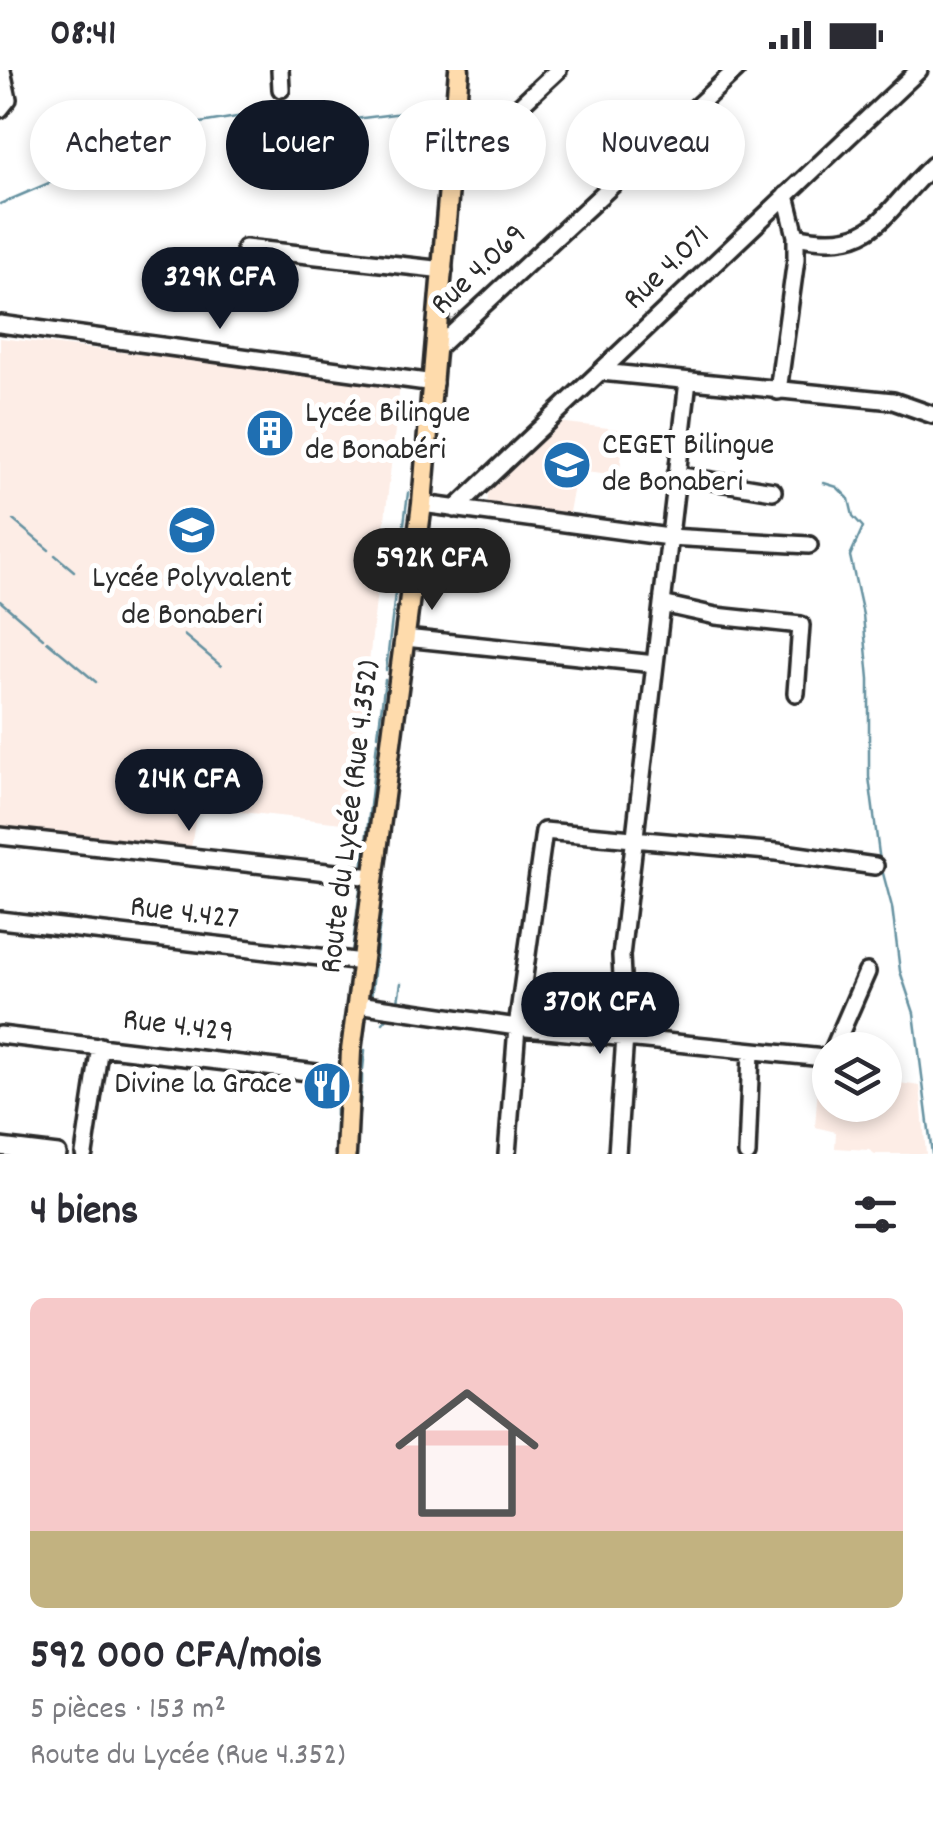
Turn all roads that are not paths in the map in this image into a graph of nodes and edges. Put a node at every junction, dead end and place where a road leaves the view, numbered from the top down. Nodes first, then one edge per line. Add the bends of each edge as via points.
1 (2, 70) edge
2 (280, 70) edge
3 (459, 70) edge
4 (558, 70) edge
5 (736, 70) edge
6 (919, 70) edge
7 (281, 89) dead end
8 (457, 100) edge
9 (526, 100) edge
10 (0, 108) edge
11 (933, 165) edge
12 (450, 190) edge
13 (786, 195) junction
14 (796, 236) junction
15 (244, 248) dead end
16 (444, 270) junction
17 (0, 324) edge
18 (437, 348) junction
19 (601, 372) junction
20 (688, 381) junction
21 (434, 384) junction
22 (778, 391) junction
23 (933, 415) edge
24 (676, 476) junction
25 (773, 491) dead end
26 (422, 504) junction
27 (456, 509) junction
28 (669, 537) junction
29 (809, 545) dead end
30 (662, 604) junction
31 (405, 638) junction
32 (656, 664) junction
33 (796, 694) dead end
34 (0, 836) edge
35 (633, 839) junction
36 (875, 866) dead end
37 (374, 877) junction
38 (0, 920) edge
39 (363, 962) junction
40 (868, 972) dead end
41 (358, 1004) junction
42 (517, 1027) junction
43 (840, 1032) edge
44 (0, 1035) edge
45 (626, 1036) junction
46 (100, 1046) junction
47 (751, 1052) junction
48 (812, 1057) edge
49 (350, 1077) junction
50 (0, 1148) edge
51 (58, 1154) edge
52 (84, 1154) edge
53 (346, 1154) edge
54 (508, 1154) edge
55 (617, 1154) edge
56 (747, 1154) edge

1 - 10 street via 8,99
2 - 7 street
3 - 8 main road, Route du Lycée (Rue 4.352)
4 - 9 street
5 - 18 street, Rue 4.069
6 - 13 street, Rue 4.071
11 - 14 street via 862,236
12 - 16 main road, Route du Lycée (Rue 4.352)
13 - 14 street
13 - 19 street, Rue 4.071
14 - 22 street
15 - 16 street
16 - 18 main road, Route du Lycée (Rue 4.352)
17 - 21 street
18 - 21 main road, Route du Lycée (Rue 4.352)
19 - 20 street
19 - 27 street, Rue 4.071
20 - 22 street
20 - 24 street
21 - 26 main road, Route du Lycée (Rue 4.352)
22 - 23 street via 893,401
24 - 25 street
24 - 28 street
26 - 27 street
26 - 31 main road, Route du Lycée (Rue 4.352)
27 - 28 street
28 - 29 street
28 - 30 street
30 - 32 street
30 - 33 street via 801,625
31 - 32 street
31 - 37 main road, Route du Lycée (Rue 4.352)
32 - 35 street
34 - 37 street
35 - 36 street
35 - 42 street via 543,832
35 - 45 street via 620,972
37 - 39 main road, Route du Lycée (Rue 4.352)
38 - 39 street, Rue 4.427
39 - 41 main road, Route du Lycée (Rue 4.352)
40 - 43 street
41 - 42 street
41 - 49 main road, Route du Lycée (Rue 4.352)
42 - 45 street
42 - 54 street
44 - 46 street, Rue 4.429
45 - 47 street
45 - 55 street
46 - 49 street, Rue 4.429
46 - 52 street
47 - 48 street
47 - 56 street
49 - 53 main road, Route du Lycée (Rue 4.352)
50 - 51 street

